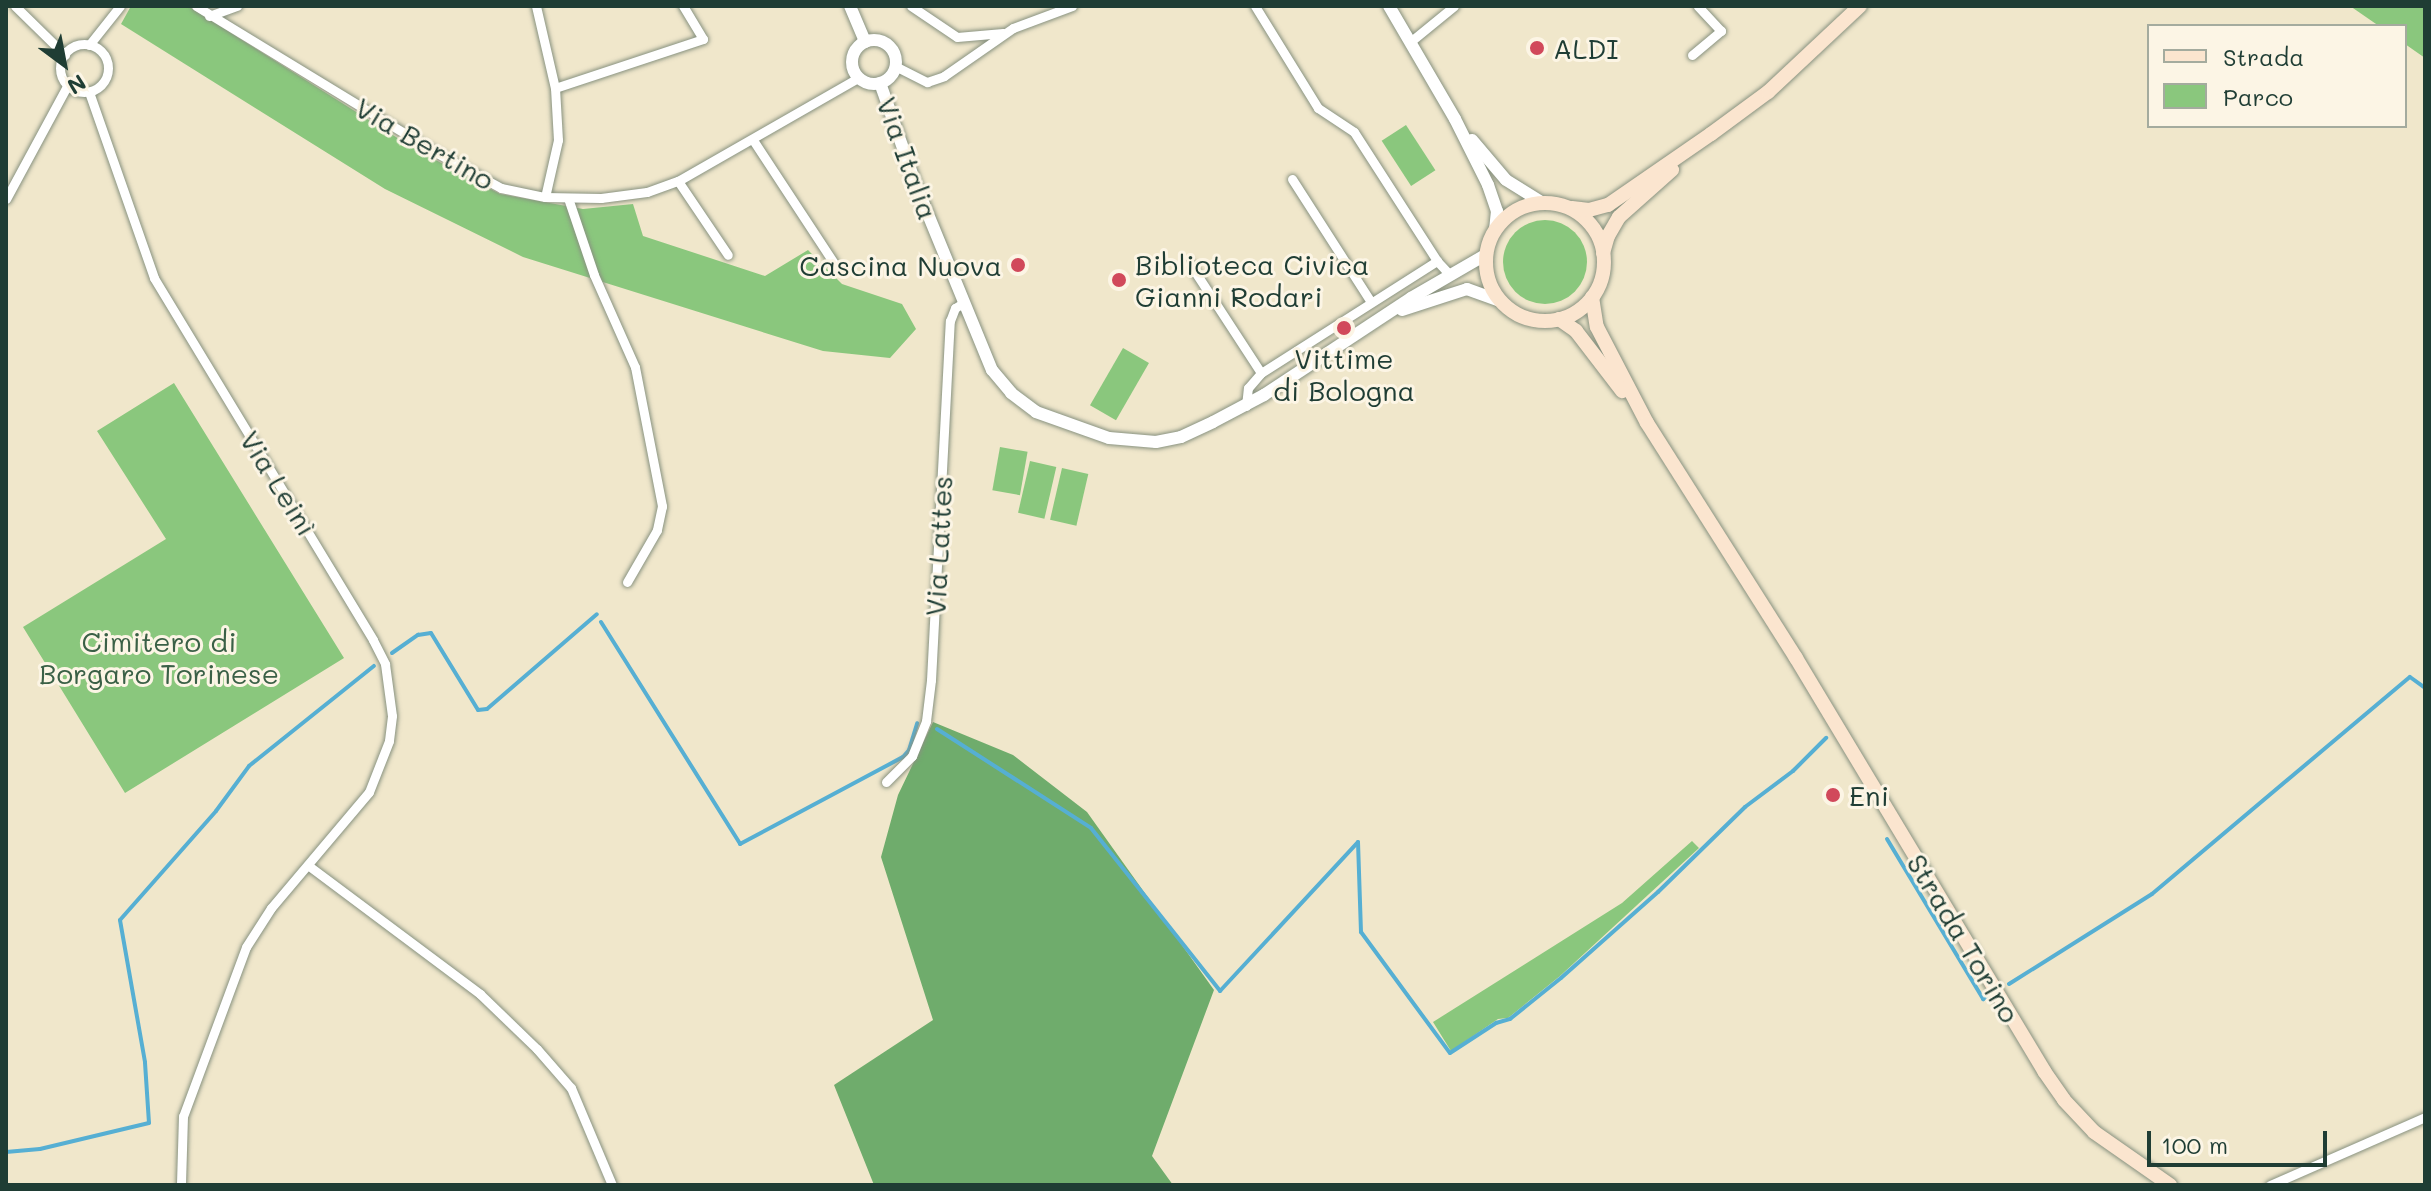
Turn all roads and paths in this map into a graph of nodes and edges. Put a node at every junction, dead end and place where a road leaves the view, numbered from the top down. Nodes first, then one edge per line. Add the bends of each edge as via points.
1 (15, 6) edge
2 (120, 6) edge
3 (196, 6) edge
4 (237, 6) edge
5 (536, 6) edge
6 (683, 6) edge
7 (850, 6) edge
8 (911, 6) edge
9 (1072, 6) edge
10 (1255, 6) edge
11 (1389, 6) edge
12 (1454, 6) edge
13 (1698, 6) edge
14 (1860, 6) edge
15 (209, 16) junction
16 (103, 31) junction
17 (1007, 33) junction
18 (865, 42) junction
19 (1410, 42) junction
20 (89, 45) junction
21 (100, 50) junction
22 (65, 55) junction
23 (1692, 55) dead end
24 (895, 66) junction
25 (858, 78) junction
26 (880, 83) junction
27 (67, 86) junction
28 (555, 88) junction
29 (89, 92) junction
30 (1455, 119) junction
31 (1711, 134) junction
32 (753, 140) junction
33 (1292, 179) dead end
34 (678, 181) junction
35 (8, 192) edge
36 (545, 197) junction
37 (568, 198) junction
38 (1543, 203) junction
39 (1567, 207) junction
40 (1495, 231) junction
41 (1487, 254) junction
42 (1603, 254) junction
43 (728, 255) dead end
44 (1437, 261) junction
45 (1190, 264) dead end
46 (835, 265) dead end
47 (1450, 275) junction
48 (1592, 297) junction
49 (1371, 302) junction
50 (1502, 302) junction
51 (963, 303) junction
52 (1387, 315) junction
53 (1559, 319) junction
54 (1261, 373) junction
55 (1246, 406) junction
56 (1647, 423) junction
57 (627, 582) dead end
58 (886, 782) dead end
59 (309, 866) junction
60 (2425, 1117) edge
61 (181, 1185) edge
62 (612, 1185) edge
63 (2170, 1185) edge
64 (2270, 1185) edge

1 - 22 street
2 - 16 street
3 - 15 street, Via Bertino
4 - 15 street
5 - 28 street
6 - 28 street via 703,39
7 - 18 street
8 - 17 street via 957,37
9 - 17 street
10 - 44 street via 1318,108 1354,132
11 - 19 street
12 - 19 street
13 - 23 street via 1721,31
14 - 31 main road via 1768,92
15 - 36 street, Via Bertino via 449,160 501,188
16 - 20 street
16 - 21 street
17 - 24 street via 927,82
18 - 24 street via 889,46
18 - 25 street via 852,58
19 - 30 street
20 - 21 street
20 - 22 street via 75,46
21 - 29 street via 108,71 102,84
22 - 27 street via 61,74
24 - 26 street
25 - 26 street
25 - 32 street, Via Bertino
26 - 51 street, Via Italia
27 - 29 street
27 - 35 street
28 - 36 street via 558,140
29 - 59 street, Via Leinì via 154,278 385,664 392,716 381,766 369,792
30 - 38 street via 1506,180
30 - 40 street via 1493,198
31 - 39 main road via 1608,205 1589,210
31 - 42 main road via 1619,217
32 - 34 street, Via Bertino
32 - 46 street
33 - 49 street
34 - 37 street, Via Bertino via 647,192
34 - 43 street
36 - 37 street, Via Bertino
37 - 57 street via 594,275 635,367 662,506 657,530
38 - 39 main road
38 - 40 main road via 1521,208
39 - 42 main road via 1592,226
40 - 41 main road
41 - 47 street, Via Italia
41 - 50 main road via 1489,280
42 - 48 main road
44 - 47 street
44 - 49 street
45 - 54 street
47 - 52 street, Via Italia
48 - 53 main road
48 - 56 main road via 1597,327
49 - 54 street
50 - 52 street, Via Italia via 1478,291 1455,290
50 - 53 main road via 1522,316
51 - 55 street, Via Italia via 1001,382 1022,402 1058,421 1109,438 1156,442 1181,437
51 - 58 street, Via Lattes via 950,321 926,721 912,756
52 - 55 street, Via Italia
53 - 56 main road via 1576,331
54 - 55 street via 1248,388
56 - 63 main road, Strada Torino via 2064,1100 2094,1132
59 - 61 street, Via Leinì via 271,908 246,947 183,1116
59 - 62 street via 480,994 537,1049 571,1088
60 - 64 street

